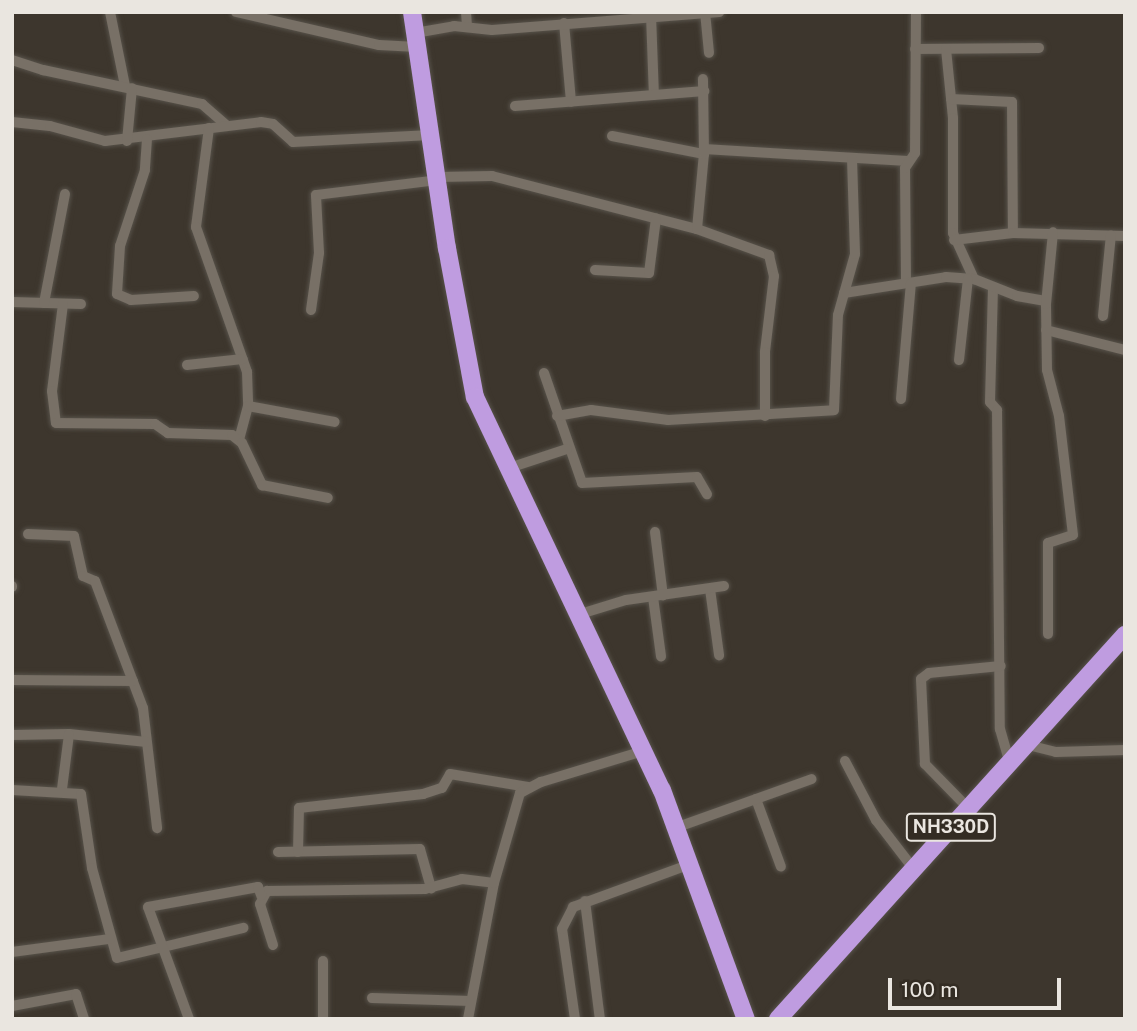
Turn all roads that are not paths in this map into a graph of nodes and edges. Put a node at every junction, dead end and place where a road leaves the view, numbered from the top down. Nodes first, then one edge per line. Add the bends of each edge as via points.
1 (110, 12) edge
2 (236, 12) edge
3 (412, 12) edge
4 (466, 12) edge
5 (554, 12) edge
6 (719, 12) edge
7 (916, 12) edge
8 (705, 13) edge
9 (651, 15) junction
10 (559, 24) junction
11 (467, 27) junction
12 (416, 40) junction
13 (1039, 48) dead end
14 (915, 49) junction
15 (946, 49) junction
16 (709, 53) dead end
17 (12, 60) edge
18 (703, 79) dead end
19 (128, 87) junction
20 (704, 91) junction
21 (654, 95) junction
22 (951, 99) junction
23 (571, 102) junction
24 (515, 106) dead end
25 (12, 122) edge
26 (226, 125) junction
27 (209, 128) junction
28 (431, 135) junction
29 (611, 136) dead end
30 (148, 139) junction
31 (127, 141) junction
32 (704, 151) junction
33 (852, 159) junction
34 (908, 161) junction
35 (437, 178) junction
36 (65, 194) dead end
37 (656, 218) junction
38 (697, 229) junction
39 (1054, 232) junction
40 (1013, 233) junction
41 (1111, 235) junction
42 (1125, 236) edge
43 (954, 240) junction
44 (595, 270) dead end
45 (971, 279) junction
46 (909, 283) junction
47 (993, 287) junction
48 (844, 293) junction
49 (194, 296) dead end
50 (1046, 301) junction
51 (12, 302) edge
52 (44, 303) junction
53 (63, 304) junction
54 (82, 304) dead end
55 (311, 310) dead end
56 (1103, 316) dead end
57 (1046, 330) junction
58 (1125, 351) edge
59 (243, 359) junction
60 (959, 360) dead end
61 (187, 365) dead end
62 (544, 373) dead end
63 (901, 400) dead end
64 (248, 406) junction
65 (557, 416) junction
66 (765, 416) junction
67 (335, 422) dead end
68 (239, 439) junction
69 (567, 449) junction
70 (506, 469) junction
71 (708, 494) dead end
72 (328, 498) dead end
73 (655, 532) dead end
74 (28, 534) dead end
75 (724, 586) dead end
76 (710, 589) junction
77 (658, 596) junction
78 (578, 615) junction
79 (1048, 634) dead end
80 (1125, 635) edge
81 (719, 655) dead end
82 (660, 656) dead end
83 (1001, 667) junction
84 (12, 680) edge
85 (133, 681) junction
86 (69, 734) junction
87 (12, 735) edge
88 (148, 741) junction
89 (1024, 744) junction
90 (1125, 750) edge
91 (643, 751) junction
92 (845, 761) dead end
93 (1009, 761) junction
94 (812, 779) dead end
95 (528, 787) junction
96 (62, 789) junction
97 (12, 790) edge
98 (756, 799) junction
99 (968, 808) junction
100 (157, 828) dead end
101 (676, 828) junction
102 (278, 852) dead end
103 (298, 852) junction
104 (688, 865) junction
105 (780, 867) dead end
106 (913, 868) junction
107 (494, 883) junction
108 (431, 888) junction
109 (261, 895) junction
110 (585, 901) junction
111 (243, 928) dead end
112 (110, 939) junction
113 (273, 945) dead end
114 (160, 950) junction
115 (12, 953) edge
116 (323, 961) dead end
117 (372, 998) dead end
118 (471, 1001) junction
119 (12, 1006) edge
120 (84, 1019) edge
121 (189, 1019) edge
122 (323, 1019) edge
123 (468, 1019) edge
124 (575, 1019) edge
125 (600, 1019) edge
126 (746, 1019) edge
127 (778, 1019) edge

1 - 19 street
2 - 12 street via 379,45
3 - 12 highway
4 - 11 street
5 - 10 street
6 - 8 street
7 - 14 street
8 - 9 street
8 - 16 street
9 - 10 street
9 - 21 street
10 - 11 street via 492,30
10 - 23 street
11 - 12 street
12 - 28 highway
13 - 15 street
14 - 15 street
14 - 34 street via 915,153
15 - 22 street
17 - 19 street
18 - 20 street
19 - 26 street via 202,104
19 - 31 street
20 - 21 street
20 - 32 street
21 - 23 street
22 - 40 street via 1012,102
22 - 43 street
23 - 24 street
25 - 31 street via 50,126 105,141
26 - 27 street
26 - 28 street via 269,122 293,142
27 - 30 street
27 - 59 street via 196,227
28 - 35 highway
29 - 32 street
30 - 31 street
30 - 49 street via 145,170 120,247 117,294 131,300
32 - 33 street
32 - 38 street
33 - 34 street
33 - 48 street via 855,254
34 - 46 street
35 - 37 street via 492,176
35 - 55 street via 316,195 319,253
35 - 70 highway via 467,366 485,425
36 - 52 street
37 - 38 street
37 - 44 street via 649,273
38 - 66 street via 772,259
39 - 40 street
39 - 41 street
39 - 50 street
40 - 43 street
41 - 42 street
41 - 56 street
43 - 45 street
45 - 46 street via 940,277
45 - 47 street
45 - 60 street
46 - 48 street
46 - 63 street
47 - 50 street
47 - 83 street via 990,402 997,410
48 - 66 street via 837,329 835,409
50 - 57 street
51 - 52 street
52 - 53 street
53 - 54 street
53 - 68 street via 52,391 56,423 155,424 165,432 227,434
57 - 58 street
57 - 79 street via 1047,370 1059,416 1073,535 1048,543
59 - 61 street
59 - 64 street
62 - 65 street
64 - 67 street
64 - 68 street
65 - 66 street via 591,410 668,420
65 - 69 street
68 - 72 street via 262,485
69 - 70 street
69 - 71 street via 583,484 697,477
70 - 78 highway
73 - 77 street
74 - 85 street via 76,538 83,575 95,581
75 - 76 street
76 - 77 street
76 - 81 street
77 - 78 street
77 - 82 street
78 - 91 highway
80 - 89 highway, NH330D
83 - 93 street via 1000,729
83 - 99 street via 929,673 920,681 925,764
84 - 85 street
85 - 88 street
86 - 87 street
86 - 88 street
86 - 96 street
88 - 100 street
89 - 90 street via 1056,752
89 - 93 highway, NH330D
91 - 95 street
91 - 101 highway
92 - 106 street via 876,820
93 - 99 highway, NH330D
94 - 98 street
95 - 103 street via 450,774 442,788 424,794 300,807 296,812
95 - 107 street via 514,806
96 - 97 street
96 - 112 street via 77,790 83,797 92,868
98 - 101 street
98 - 105 street
99 - 106 highway, NH330D
101 - 104 highway
102 - 103 street
103 - 108 street via 421,849
104 - 110 street
104 - 126 highway
106 - 127 highway, NH330D
107 - 108 street via 461,879
107 - 118 street
108 - 109 street via 271,891
109 - 113 street
109 - 114 street via 258,887 148,906
110 - 124 street via 573,906 562,929
110 - 125 street
111 - 114 street
112 - 114 street via 119,959
112 - 115 street
114 - 121 street
116 - 122 street
117 - 118 street
118 - 123 street
119 - 120 street via 76,994

